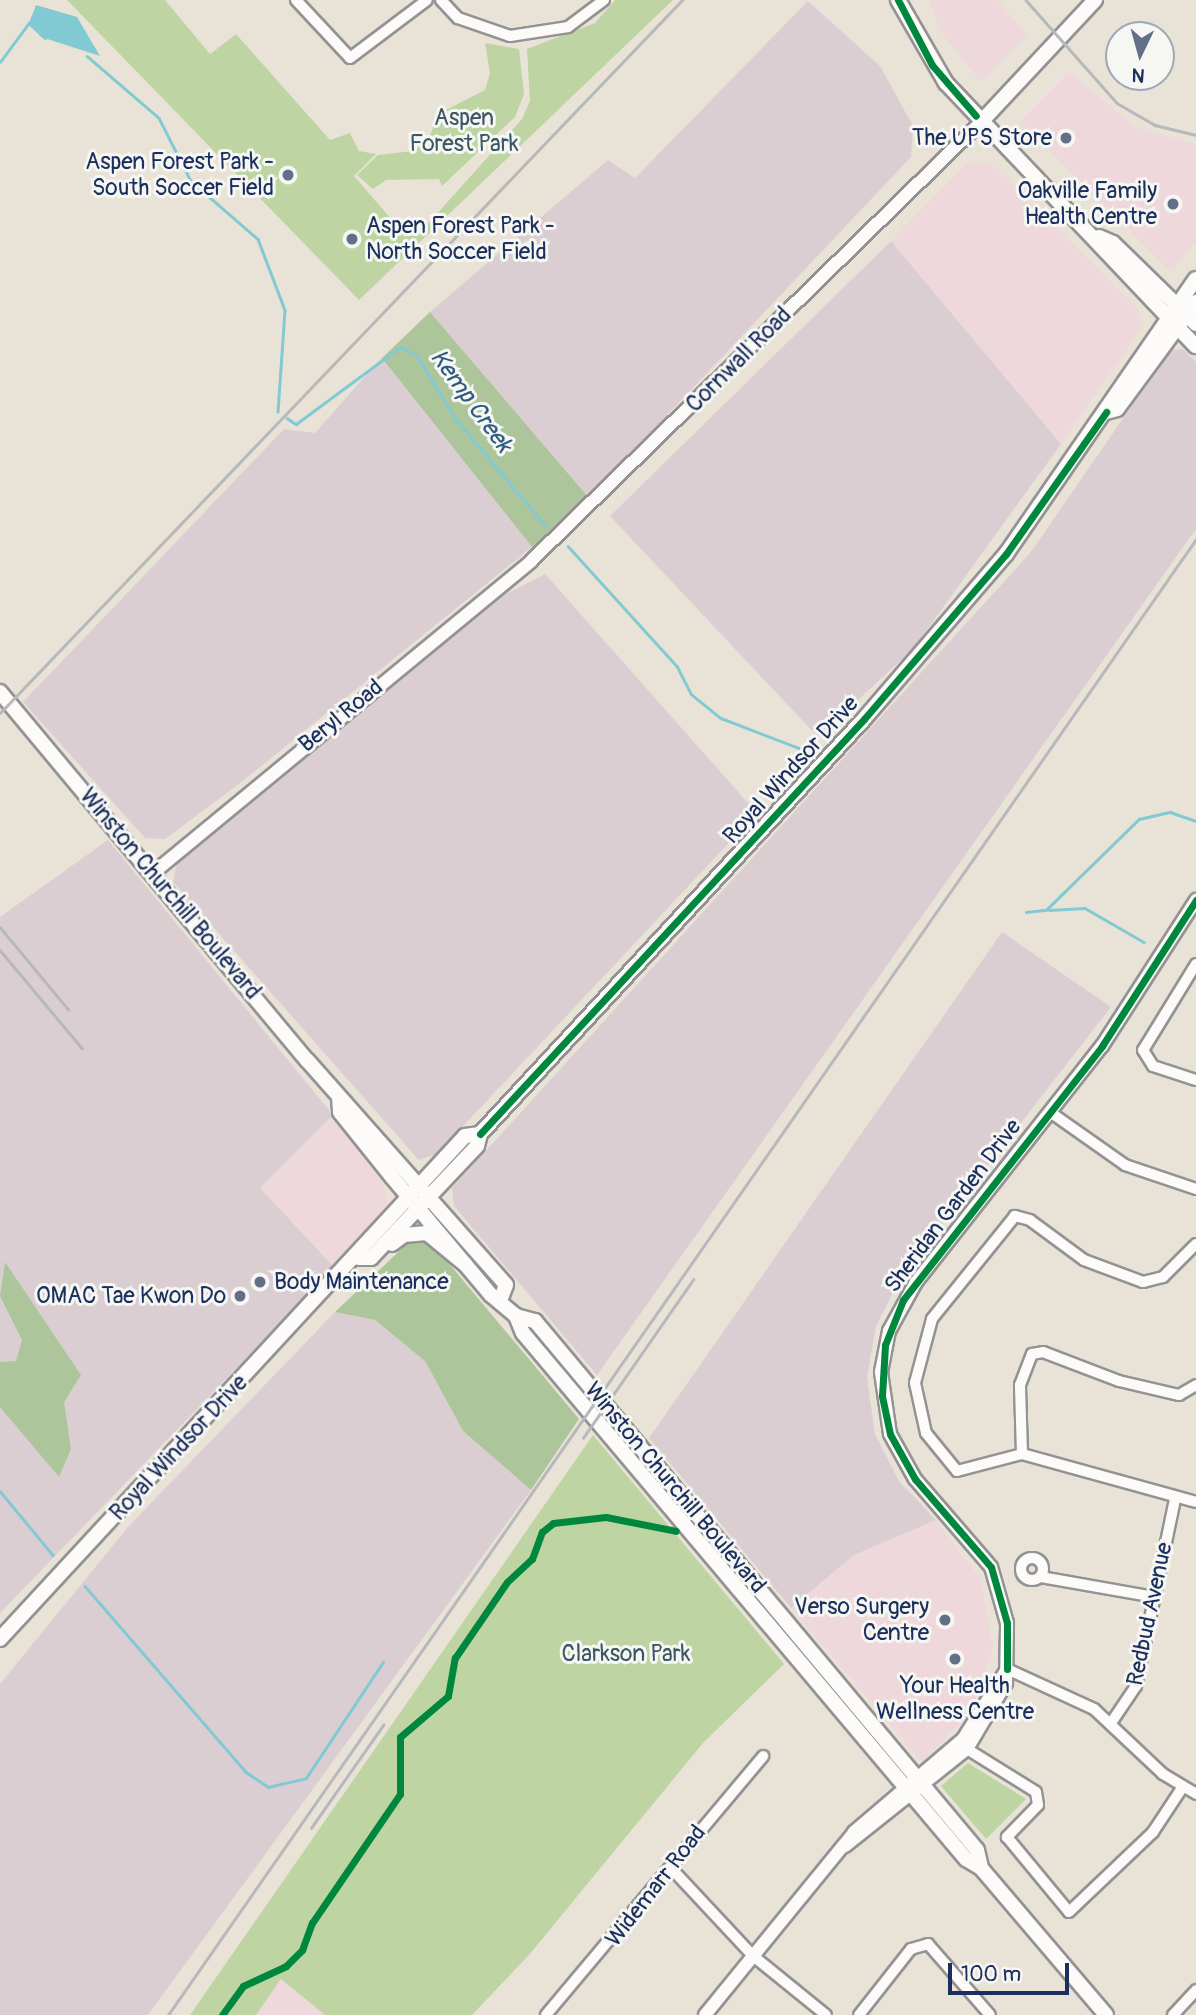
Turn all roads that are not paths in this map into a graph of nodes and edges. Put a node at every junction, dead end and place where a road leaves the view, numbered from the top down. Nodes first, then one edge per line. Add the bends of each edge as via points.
1 (296, 0) edge
2 (427, 0) edge
3 (441, 0) edge
4 (604, 0) edge
5 (898, 0) edge
6 (1096, 0) edge
7 (979, 119) junction
8 (1099, 237) junction
9 (1196, 279) edge
10 (1196, 302) edge
11 (1176, 304) junction
12 (1191, 320) edge
13 (1172, 322) junction
14 (1196, 346) edge
15 (531, 561) joint
16 (0, 692) edge
17 (153, 873) junction
18 (1196, 900) edge
19 (1194, 970) edge
20 (1196, 1080) edge
21 (340, 1097) junction
22 (1050, 1112) junction
23 (480, 1134) junction
24 (421, 1183) junction
25 (1196, 1189) edge
26 (431, 1195) junction
27 (408, 1197) junction
28 (418, 1208) junction
29 (1196, 1244) edge
30 (374, 1254) junction
31 (359, 1258) junction
32 (466, 1265) junction
33 (500, 1298) junction
34 (516, 1316) junction
35 (1196, 1385) edge
36 (1022, 1454) junction
37 (1175, 1499) junction
38 (1196, 1502) edge
39 (1041, 1577) dead end
40 (1155, 1597) junction
41 (0, 1639) edge
42 (1007, 1669) junction
43 (1111, 1723) junction
44 (967, 1749) junction
45 (763, 1756) dead end
46 (921, 1782) junction
47 (1182, 1788) junction
48 (909, 1791) junction
49 (1196, 1794) edge
50 (671, 1868) junction
51 (981, 1868) junction
52 (752, 1955) junction
53 (1196, 1990) edge
54 (546, 2015) edge
55 (705, 2015) edge
56 (826, 2015) edge
57 (859, 2015) edge
58 (990, 2015) edge
59 (1106, 2015) edge
60 (1173, 2015) edge

1 - 2 street via 350,58
3 - 4 street via 458,18 510,36 568,27
5 - 7 main road via 932,65
6 - 7 main road, Cornwall Road
7 - 8 main road
7 - 15 street, Cornwall Road
8 - 11 main road via 1113,243
8 - 13 main road
9 - 11 main road, Royal Windsor Drive
10 - 12 main road, Royal Windsor Drive
11 - 12 main road
11 - 13 main road, Royal Windsor Drive
12 - 13 main road, Royal Windsor Drive
13 - 14 main road
13 - 23 main road, Royal Windsor Drive via 1107,401 1106,412 1006,554 864,719
15 - 17 street, Beryl Road
16 - 17 main road, Winston Churchill Boulevard
17 - 21 main road, Winston Churchill Boulevard
18 - 22 street, Sheridan Garden Drive via 1102,1046
19 - 20 street via 1143,1050 1153,1066
21 - 24 main road, Winston Churchill Boulevard
21 - 27 main road, Winston Churchill Boulevard via 340,1112
22 - 25 street via 1111,1157
22 - 42 street, Sheridan Garden Drive via 903,1300 881,1372 883,1409 900,1456 991,1567 1007,1623
23 - 24 main road, Royal Windsor Drive via 465,1136
23 - 26 main road, Royal Windsor Drive
24 - 26 main road, Winston Churchill Boulevard
24 - 27 main road, Royal Windsor Drive
26 - 28 main road, Royal Windsor Drive
26 - 33 main road, Winston Churchill Boulevard via 506,1285
27 - 28 main road, Winston Churchill Boulevard
27 - 31 main road, Royal Windsor Drive via 360,1248
28 - 30 main road, Royal Windsor Drive
28 - 32 main road, Winston Churchill Boulevard
29 - 36 street via 1163,1277 1143,1282 1084,1260 1024,1216 1006,1223 932,1319 915,1383 926,1433 951,1468 961,1472 984,1459
30 - 31 main road
30 - 32 main road via 404,1235 426,1233
31 - 41 main road, Royal Windsor Drive
32 - 33 main road, Winston Churchill Boulevard
33 - 34 main road, Winston Churchill Boulevard
34 - 46 main road, Winston Churchill Boulevard via 535,1321
34 - 48 main road, Winston Churchill Boulevard via 523,1333
35 - 36 street via 1179,1395 1032,1353 1020,1385
36 - 37 street
37 - 38 street
37 - 40 street, Redbud Avenue
39 - 40 street
40 - 43 street, Redbud Avenue via 1136,1686
42 - 43 street via 1058,1688
42 - 44 street, Sheridan Garden Drive via 998,1703
42 - 46 street via 962,1739
43 - 47 street
44 - 46 street, Sheridan Garden Drive
44 - 47 street via 1036,1792 1038,1805 1007,1837 1069,1912 1153,1832
45 - 50 street, Widemarr Road
46 - 48 street
46 - 51 main road, Winston Churchill Boulevard via 977,1850
47 - 49 street
48 - 51 main road, Winston Churchill Boulevard
48 - 52 street via 845,1846
50 - 52 street
50 - 54 street, Widemarr Road
51 - 59 main road, Winston Churchill Boulevard
52 - 55 street
52 - 56 street
53 - 60 street
57 - 58 street via 912,1949 928,1944

